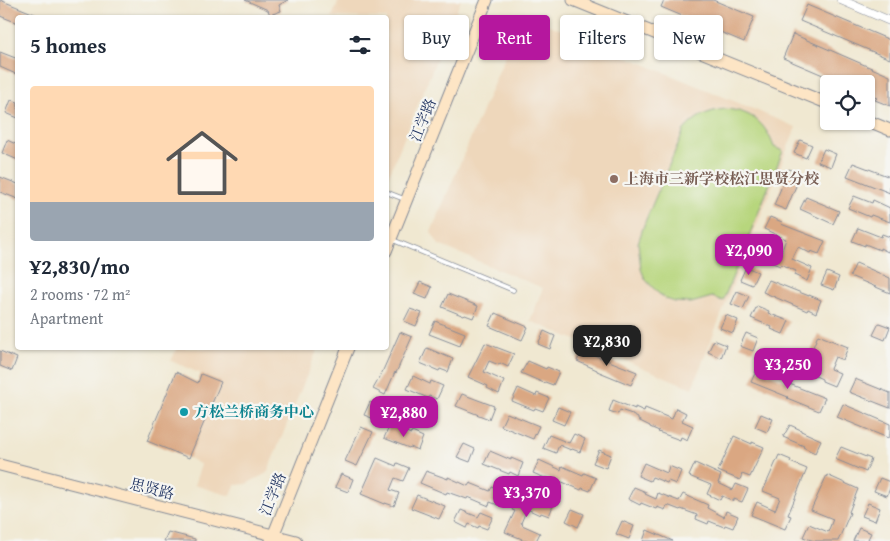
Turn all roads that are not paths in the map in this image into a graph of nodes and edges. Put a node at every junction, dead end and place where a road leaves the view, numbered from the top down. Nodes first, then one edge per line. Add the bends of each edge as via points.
1 (487, 0) edge
2 (573, 0) edge
3 (841, 0) edge
4 (890, 21) edge
5 (820, 100) edge
6 (875, 124) edge
7 (890, 130) edge
8 (389, 193) edge
9 (406, 200) junction
10 (391, 239) junction
11 (389, 244) edge
12 (513, 290) dead end
13 (347, 350) edge
14 (0, 465) edge
15 (272, 538) edge
16 (296, 541) edge

1 - 9 main road, 江学路
2 - 5 main road
3 - 4 street
6 - 7 main road
8 - 9 lane
9 - 10 main road, 江学路
10 - 11 main road, 江学路
10 - 12 lane
13 - 15 main road, 江学路
14 - 15 main road, 思贤路
15 - 16 main road, 思贤路

